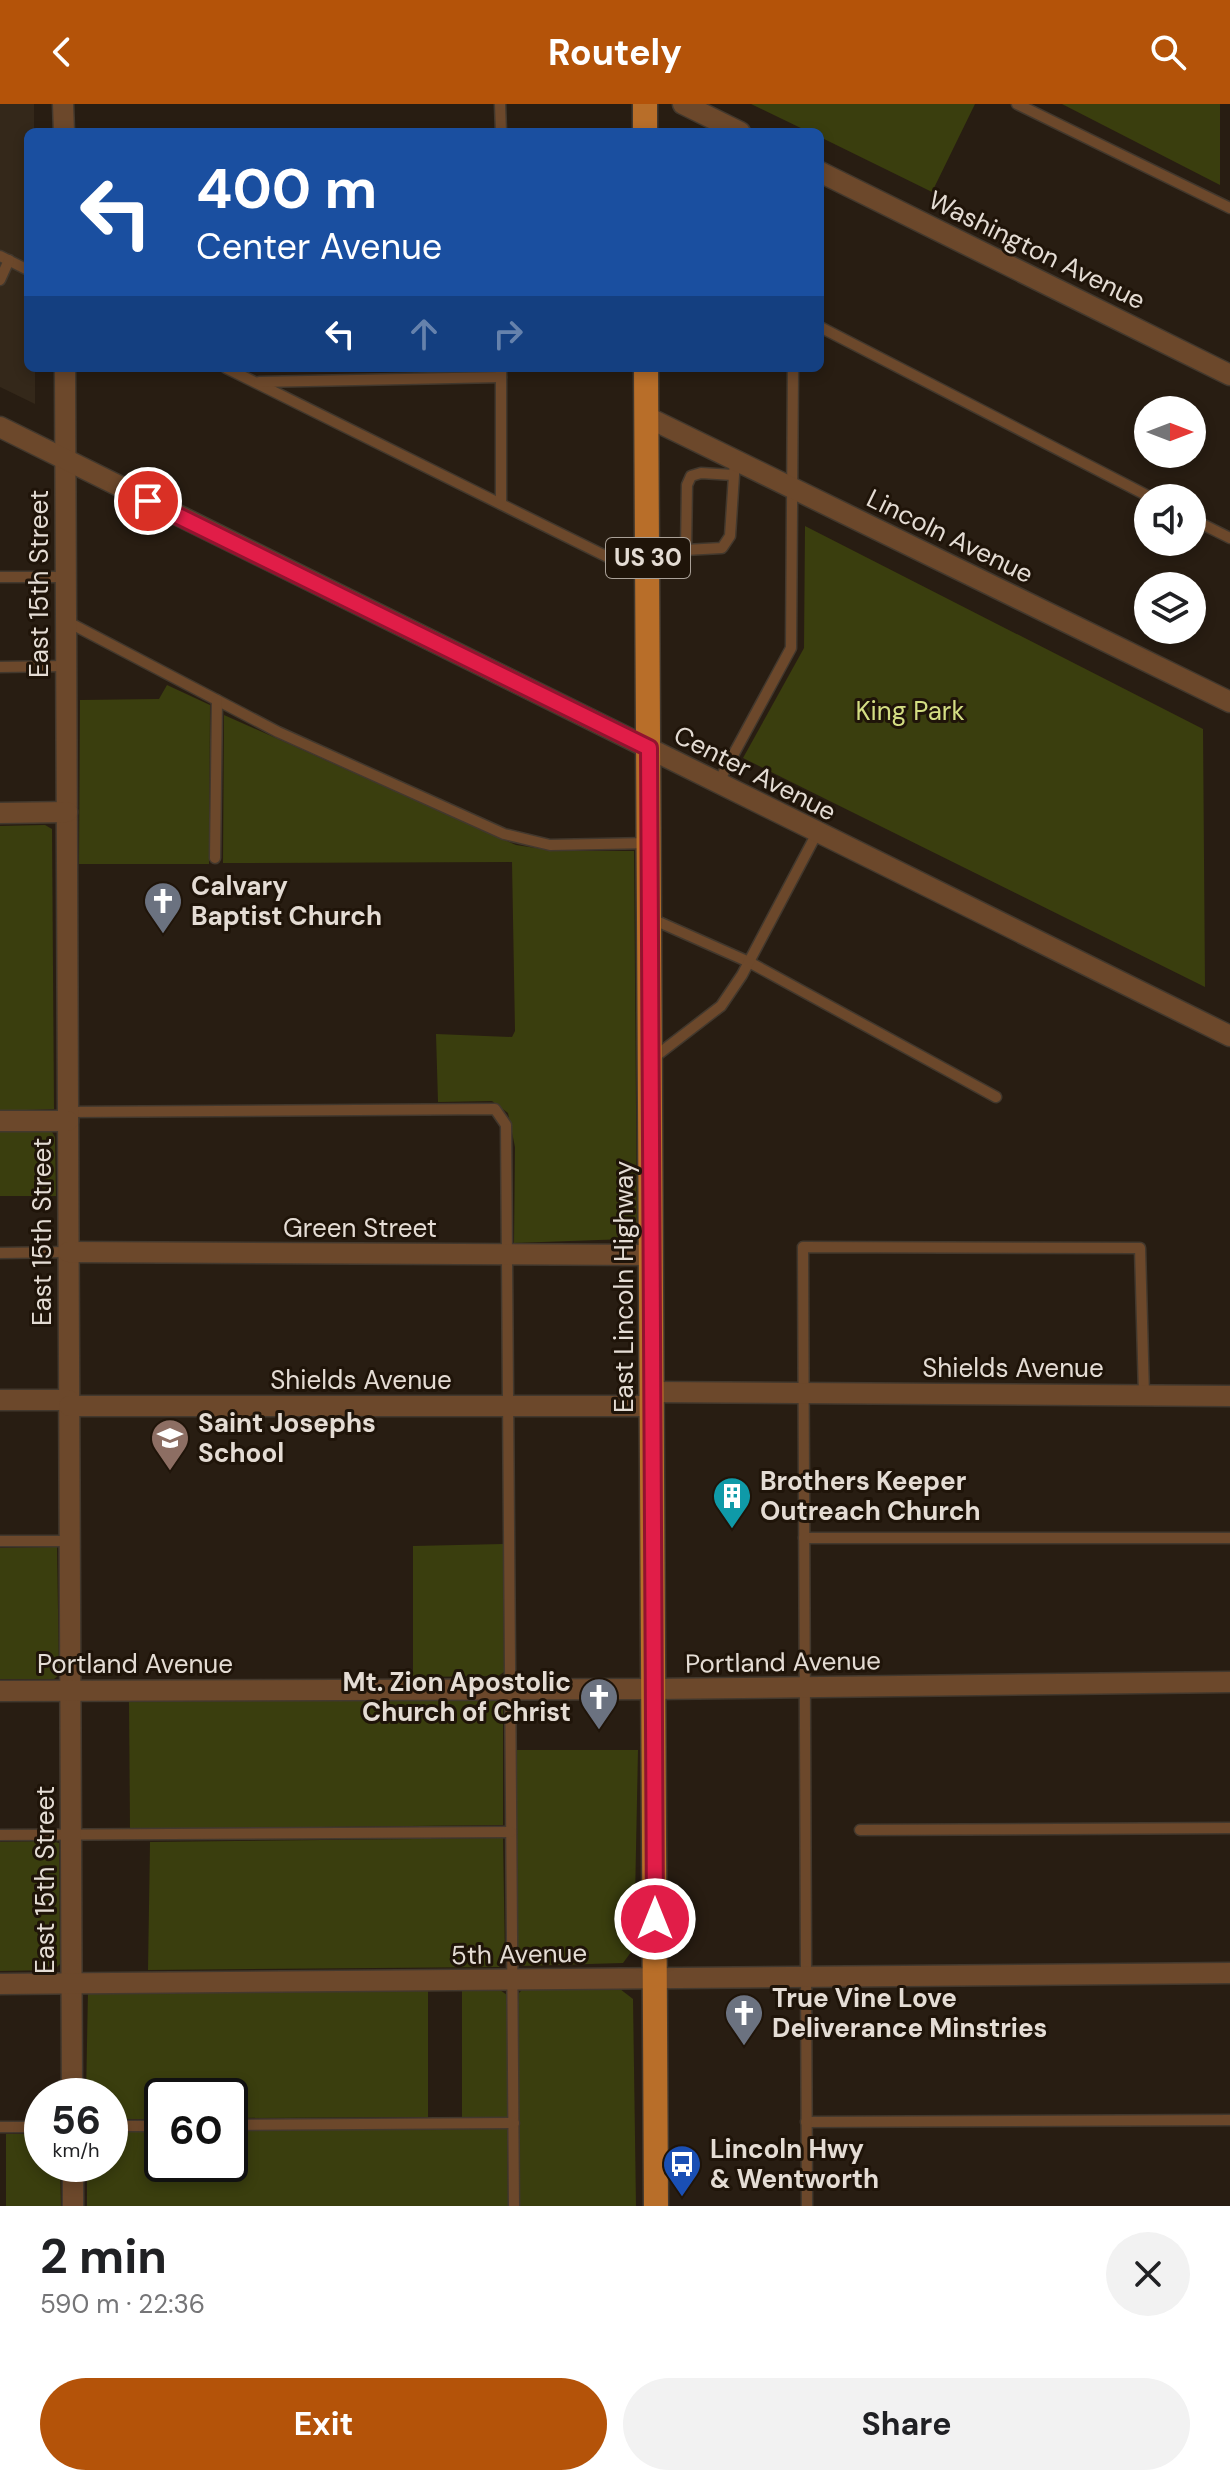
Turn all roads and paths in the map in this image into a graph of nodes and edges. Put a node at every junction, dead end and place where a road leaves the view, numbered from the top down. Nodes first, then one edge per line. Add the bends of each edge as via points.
1 (63, 104) edge
2 (500, 104) edge
3 (645, 104) edge
4 (683, 104) edge
5 (1017, 104) edge
6 (64, 128) edge
7 (501, 128) edge
8 (645, 128) edge
9 (732, 128) edge
10 (824, 174) edge
11 (1230, 208) edge
12 (4, 258) edge
13 (24, 268) edge
14 (0, 280) edge
15 (824, 329) edge
16 (65, 372) edge
17 (234, 372) edge
18 (501, 372) edge
19 (646, 372) edge
20 (793, 372) edge
21 (1230, 375) edge
22 (255, 382) junction
23 (647, 417) junction
24 (0, 427) edge
25 (65, 460) junction
26 (734, 468) junction
27 (792, 488) junction
28 (1134, 489) edge
29 (501, 504) junction
30 (1206, 526) edge
31 (1230, 538) edge
32 (686, 550) junction
33 (648, 564) junction
34 (0, 577) edge
35 (66, 577) junction
36 (66, 621) junction
37 (66, 666) junction
38 (0, 667) edge
39 (217, 700) junction
40 (1230, 702) edge
41 (649, 748) junction
42 (717, 784) junction
43 (67, 812) junction
44 (0, 813) edge
45 (817, 833) junction
46 (649, 843) junction
47 (215, 858) dead end
48 (650, 918) junction
49 (749, 962) junction
50 (1230, 1036) edge
51 (651, 1060) junction
52 (996, 1097) dead end
53 (68, 1116) junction
54 (0, 1121) edge
55 (68, 1252) junction
56 (0, 1253) edge
57 (507, 1254) junction
58 (652, 1255) junction
59 (802, 1393) junction
60 (1144, 1395) junction
61 (1230, 1396) edge
62 (652, 1399) junction
63 (0, 1400) edge
64 (69, 1403) junction
65 (507, 1406) junction
66 (804, 1538) junction
67 (1230, 1538) edge
68 (0, 1541) edge
69 (70, 1541) junction
70 (1230, 1682) edge
71 (508, 1688) junction
72 (803, 1688) junction
73 (654, 1689) junction
74 (70, 1690) junction
75 (0, 1691) edge
76 (1230, 1828) edge
77 (860, 1830) dead end
78 (511, 1832) junction
79 (71, 1834) junction
80 (0, 1835) edge
81 (1230, 1973) edge
82 (805, 1977) junction
83 (655, 1979) junction
84 (512, 1980) junction
85 (0, 1984) edge
86 (72, 1984) junction
87 (72, 2078) edge
88 (1230, 2120) edge
89 (806, 2122) junction
90 (514, 2123) junction
91 (248, 2125) edge
92 (0, 2127) edge
93 (24, 2127) edge
94 (73, 2182) edge
95 (73, 2206) edge
96 (514, 2206) edge
97 (656, 2206) edge
98 (807, 2206) edge

1 - 6 street
2 - 7 lane
3 - 8 main road
4 - 9 street
5 - 11 lane
10 - 21 street, Washington Avenue
12 - 13 lane
12 - 14 lane
15 - 28 lane
16 - 25 street, East 15th Street
17 - 22 lane
18 - 22 lane
18 - 29 lane
19 - 23 main road, East Lincoln Highway / US 30
20 - 27 lane
22 - 29 lane
23 - 26 street, Lincoln Avenue
23 - 33 main road, East Lincoln Highway / US 30
24 - 25 street, Center Avenue
25 - 35 street, East 15th Street
25 - 41 street, Center Avenue
26 - 27 street, Lincoln Avenue
26 - 32 lane via 727,542 722,548
26 - 32 lane via 691,476
27 - 40 street, Lincoln Avenue
27 - 42 lane via 791,648
29 - 33 lane
30 - 31 lane
32 - 33 lane
33 - 41 main road, East Lincoln Highway / US 30
34 - 35 lane
35 - 36 street, East 15th Street
36 - 37 street, East 15th Street
36 - 39 lane
37 - 38 lane
37 - 43 street, East 15th Street
39 - 46 lane via 504,834 550,845
39 - 47 lane
41 - 42 street, Center Avenue
41 - 46 main road, East Lincoln Highway / US 30
42 - 45 street, Center Avenue
43 - 44 street
43 - 53 street, East 15th Street
45 - 49 lane
45 - 50 street, Center Avenue
46 - 48 main road, East Lincoln Highway / US 30
48 - 49 lane
48 - 51 main road, East Lincoln Highway / US 30
49 - 51 lane via 721,1006
49 - 52 lane
51 - 58 main road, East Lincoln Highway / US 30
53 - 54 street
53 - 55 street, East 15th Street
53 - 57 lane via 495,1109 506,1125
55 - 56 lane
55 - 57 street, Green Street
55 - 64 street, East 15th Street
57 - 58 street, Green Street
57 - 65 lane
58 - 62 main road, East Lincoln Highway / US 30
59 - 60 street, Shields Avenue
59 - 60 lane via 803,1247 1140,1248
59 - 62 street, Shields Avenue
59 - 66 lane
60 - 61 street, Shields Avenue
62 - 65 street, Shields Avenue
62 - 73 main road, East Lincoln Highway / US 30
63 - 64 street, Shields Avenue
64 - 65 street, Shields Avenue
64 - 69 street, East 15th Street
65 - 71 lane
66 - 67 lane
66 - 72 lane
68 - 69 lane
69 - 74 street, East 15th Street
70 - 72 street, Portland Avenue
71 - 73 street, Portland Avenue
71 - 74 street, Portland Avenue
71 - 78 lane
72 - 73 street, Portland Avenue
72 - 82 lane
73 - 83 main road, East Lincoln Highway / US 30
74 - 75 street, Portland Avenue
74 - 79 street, East 15th Street
76 - 77 lane
78 - 79 lane
78 - 84 lane
79 - 80 lane
79 - 86 street, East 15th Street
81 - 82 street, 5th Avenue
82 - 83 street, 5th Avenue
82 - 89 lane
83 - 84 street, 5th Avenue
83 - 97 main road, East Lincoln Highway / US 30
84 - 86 street, 5th Avenue
84 - 90 lane
85 - 86 street, 5th Avenue
86 - 87 street, East 15th Street
88 - 89 lane
89 - 98 lane
90 - 91 lane
90 - 96 lane
92 - 93 lane
94 - 95 street

